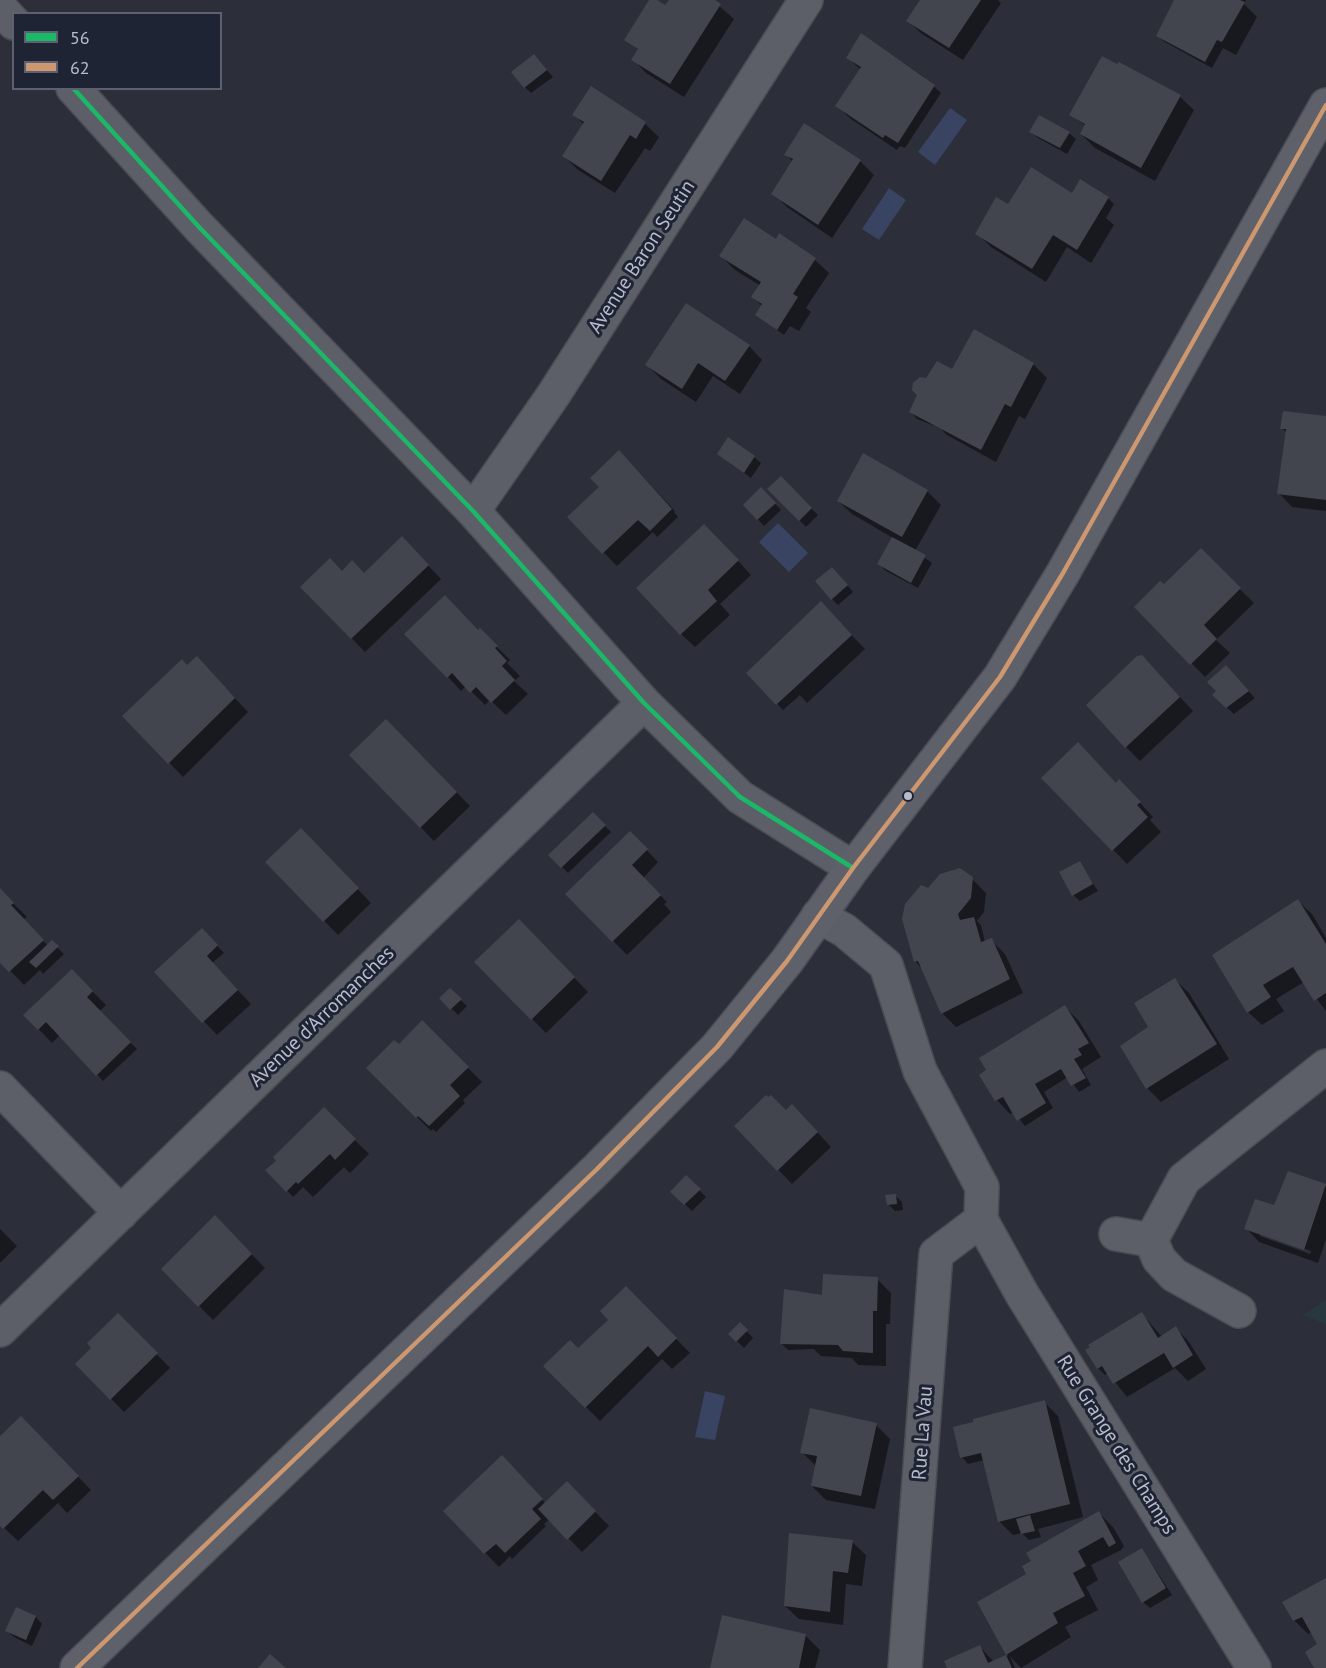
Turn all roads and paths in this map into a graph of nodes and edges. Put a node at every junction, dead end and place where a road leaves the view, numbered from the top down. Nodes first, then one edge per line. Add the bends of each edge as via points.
1 (806, 0) edge
2 (0, 8) edge
3 (12, 21) edge
4 (75, 90) edge
5 (1326, 105) edge
6 (473, 511) junction
7 (644, 703) junction
8 (853, 868) junction
9 (818, 916) junction
10 (1326, 1066) edge
11 (0, 1089) edge
12 (121, 1213) junction
13 (981, 1220) junction
14 (1116, 1234) dead end
15 (1151, 1240) junction
16 (1239, 1311) dead end
17 (0, 1330) edge
18 (77, 1668) edge
19 (905, 1668) edge
20 (1254, 1668) edge

1 - 6 street, Avenue Baron Seutin via 554,394
2 - 3 street
4 - 6 street via 199,227
5 - 8 main road via 1063,573 1000,677
6 - 7 street
7 - 8 street via 740,797
7 - 12 street, Avenue d'Arromanches
8 - 9 main road
9 - 13 street via 844,930 886,965 920,1071 982,1186
9 - 18 main road via 787,961 685,1080
10 - 15 street via 1184,1179
11 - 12 street
12 - 17 street, Avenue d'Arromanches
13 - 19 street, Rue La Vau via 936,1254
13 - 20 street, Rue Grange des Champs via 1022,1294
14 - 15 street
15 - 16 street via 1159,1259 1174,1275

